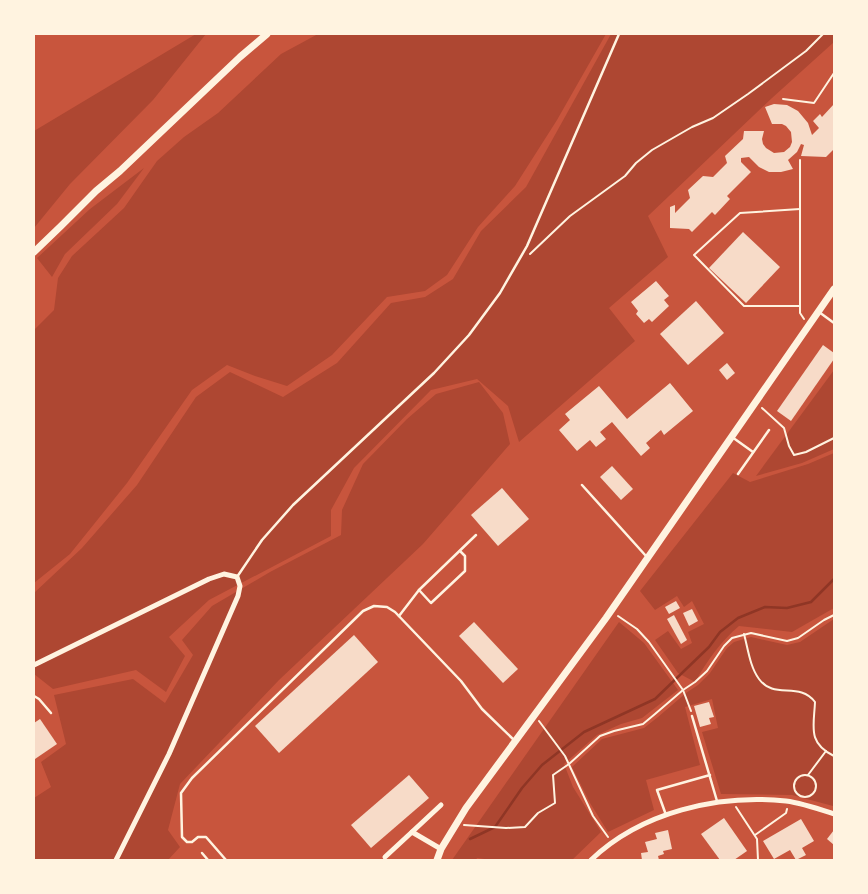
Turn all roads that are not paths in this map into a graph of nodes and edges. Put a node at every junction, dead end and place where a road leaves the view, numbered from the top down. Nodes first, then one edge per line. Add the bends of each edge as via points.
1 (267, 34) edge
2 (619, 34) edge
3 (34, 252) edge
4 (834, 289) edge
5 (818, 312) junction
6 (834, 323) edge
7 (769, 430) dead end
8 (732, 437) junction
9 (753, 452) junction
10 (738, 474) dead end
11 (582, 485) dead end
12 (476, 535) dead end
13 (460, 550) junction
14 (648, 558) junction
15 (237, 578) junction
16 (419, 590) junction
17 (399, 616) junction
18 (34, 665) edge
19 (34, 696) edge
20 (51, 713) dead end
21 (692, 716) road end
22 (515, 741) junction
23 (710, 775) junction
24 (718, 803) junction
25 (441, 805) dead end
26 (834, 814) edge
27 (666, 816) junction
28 (412, 832) junction
29 (441, 849) junction
30 (202, 853) dead end
31 (383, 859) edge
32 (116, 860) edge
33 (208, 860) edge
34 (226, 860) edge
35 (437, 860) edge
36 (591, 860) edge

1 - 3 street
2 - 15 lane via 527,246 500,293 450,356 293,505 262,540
4 - 5 street
5 - 6 lane
5 - 8 street
7 - 9 lane
8 - 9 lane
8 - 14 street
9 - 10 lane
11 - 14 lane
12 - 13 lane
13 - 16 lane
13 - 16 lane via 465,556 465,571 431,604
14 - 22 street
15 - 18 street via 224,574 209,579
15 - 32 street via 240,586 238,596 169,754
16 - 17 lane
17 - 22 lane
17 - 34 lane via 387,607 374,606 363,611 188,783 181,793 182,836 187,842 206,837
19 - 20 lane
21 - 23 lane
22 - 29 street
23 - 24 lane
23 - 27 lane via 657,790
24 - 26 street via 788,802
24 - 27 street
25 - 28 street
27 - 36 street via 637,827
28 - 29 street
28 - 31 street
29 - 35 street
30 - 33 lane

